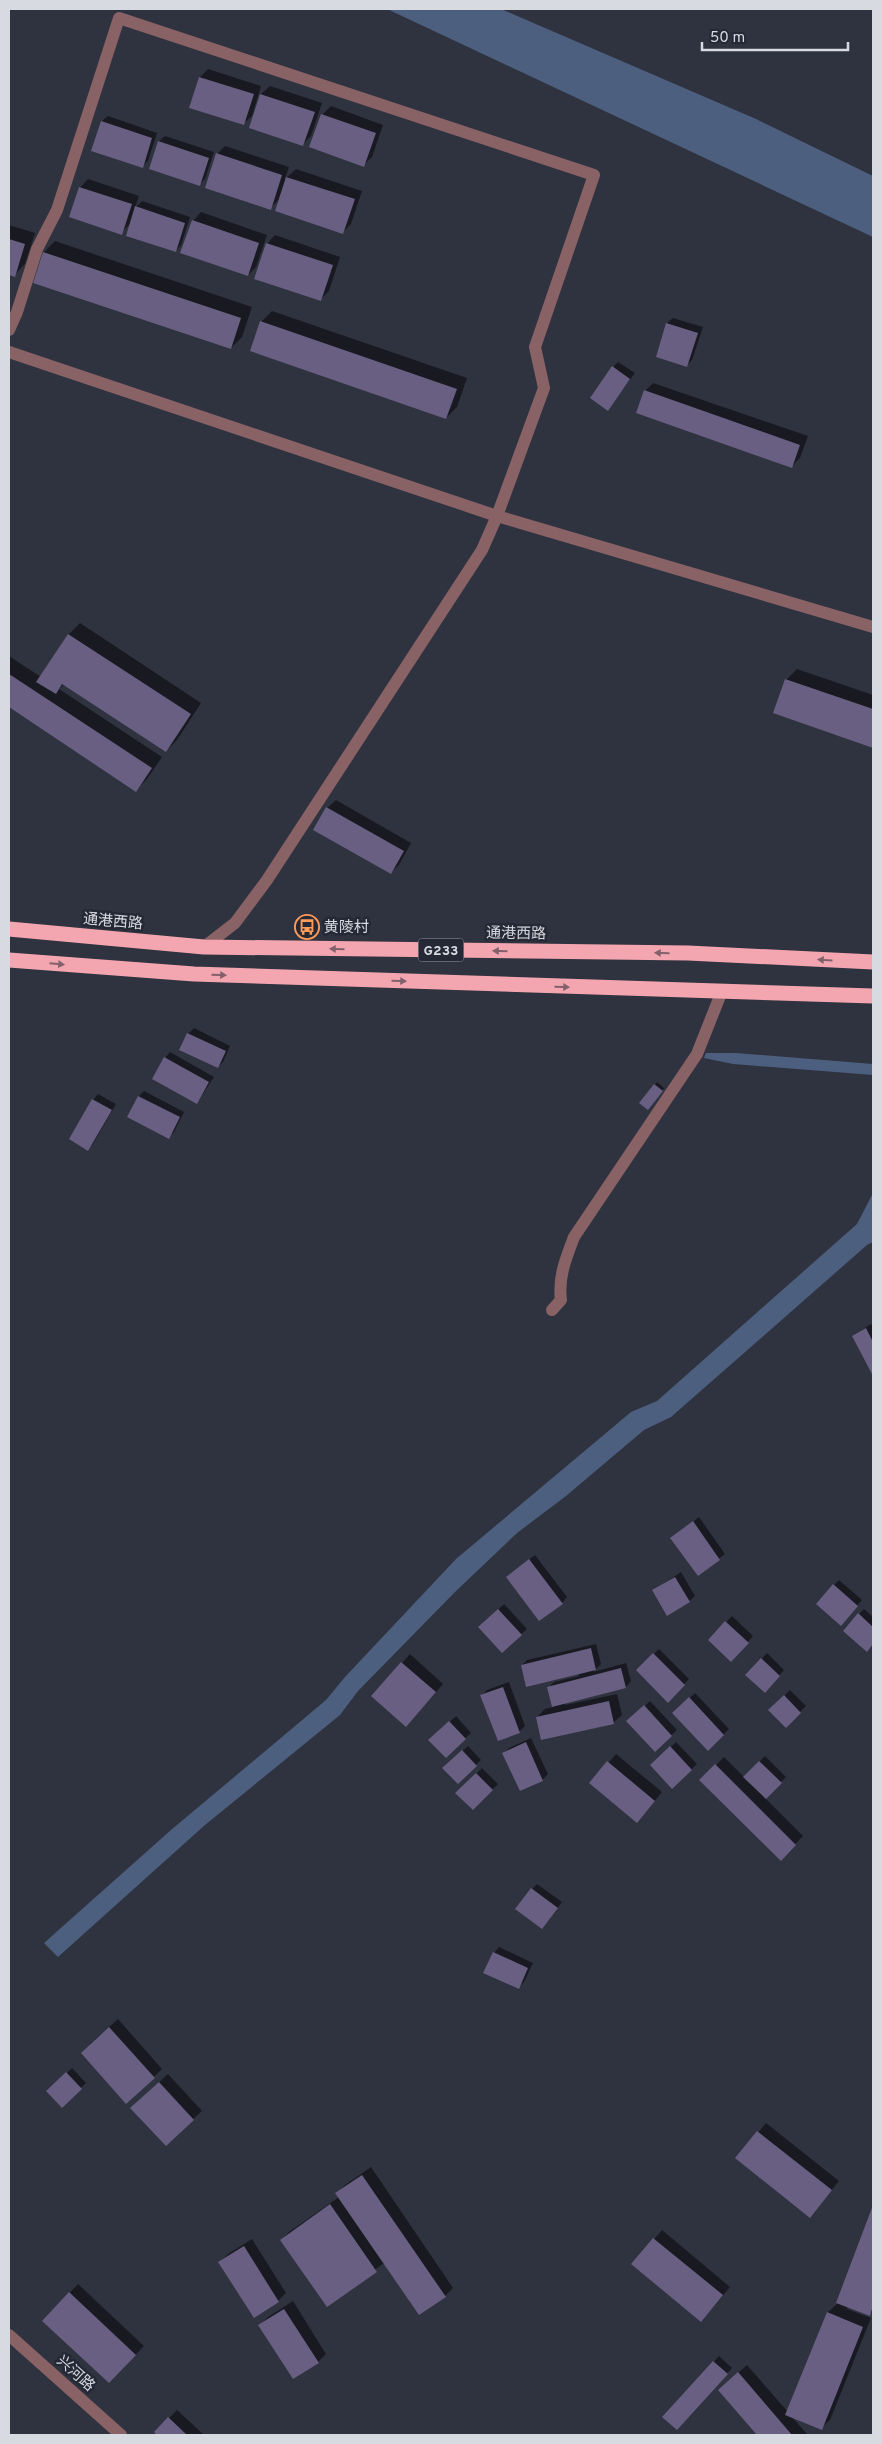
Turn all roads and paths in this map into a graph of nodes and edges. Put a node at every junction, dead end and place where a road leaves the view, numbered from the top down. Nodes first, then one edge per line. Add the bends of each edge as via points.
1 (9, 330) edge
2 (9, 352) edge
3 (497, 516) junction
4 (873, 627) edge
5 (9, 929) edge
6 (204, 947) junction
7 (9, 960) edge
8 (873, 962) edge
9 (722, 991) junction
10 (873, 996) edge
11 (552, 1310) dead end
12 (9, 2336) edge
13 (121, 2435) edge

1 - 3 street via 37,249 57,210 119,18 594,175 535,347 544,388
2 - 3 street
3 - 4 street
3 - 6 street via 482,550 267,880 235,923
5 - 6 highway, 通港西路 / G233
8 -> 6 highway, 通港西路 / G233 via 688,953
7 -> 9 highway, G233 via 194,974
9 - 10 highway, G233
9 - 11 street via 697,1054 574,1237 564,1262 559,1287 561,1300
12 - 13 street, 兴河路

